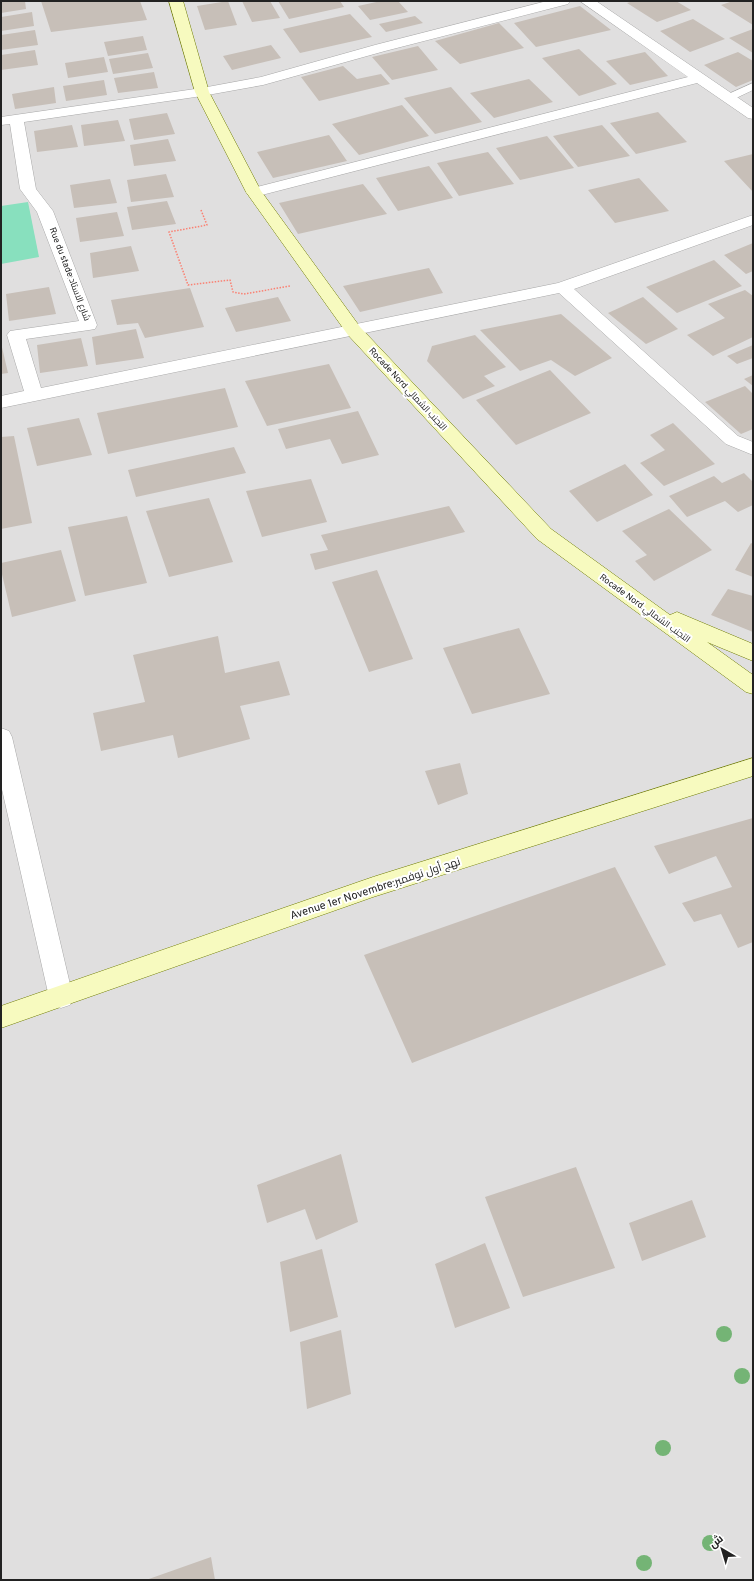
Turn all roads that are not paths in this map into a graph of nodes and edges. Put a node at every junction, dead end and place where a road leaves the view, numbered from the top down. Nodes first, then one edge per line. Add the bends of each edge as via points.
1 (176, 1) edge
2 (563, 1) edge
3 (586, 1) edge
4 (699, 78) junction
5 (753, 86) edge
6 (202, 92) junction
7 (728, 98) junction
8 (753, 115) edge
9 (16, 119) junction
10 (1, 121) edge
11 (254, 192) junction
12 (753, 220) edge
13 (562, 287) junction
14 (354, 330) junction
15 (34, 395) junction
16 (1, 402) edge
17 (753, 449) edge
18 (638, 603) junction
19 (753, 653) edge
20 (753, 686) edge
21 (1, 737) edge
22 (753, 767) edge
23 (61, 997) junction
24 (1, 1017) edge

1 - 6 main road, Rocade Nord,التجنب الشمالي
2 - 6 street via 263,81
3 - 4 street
4 - 7 street
4 - 11 street
5 - 7 lane
6 - 9 street
6 - 11 main road, Rocade Nord,التجنب الشمالي
7 - 8 street
9 - 10 street
9 - 15 street, Rue du stade;شارع الاستاد via 28,189 45,211 89,325 16,335
11 - 14 main road, Rocade Nord,التجنب الشمالي
12 - 13 street
13 - 14 street
13 - 17 street via 732,440
14 - 15 street
14 - 18 main road, Rocade Nord,التجنب الشمالي via 544,534
15 - 16 street
18 - 19 main road
18 - 20 main road, Rocade Nord,التجنب الشمالي
21 - 23 street
22 - 23 main road, Avenue 1er Novembre;نهج أول نوفمبر via 373,887
23 - 24 main road, Avenue 1er Novembre;نهج أول نوفمبر

